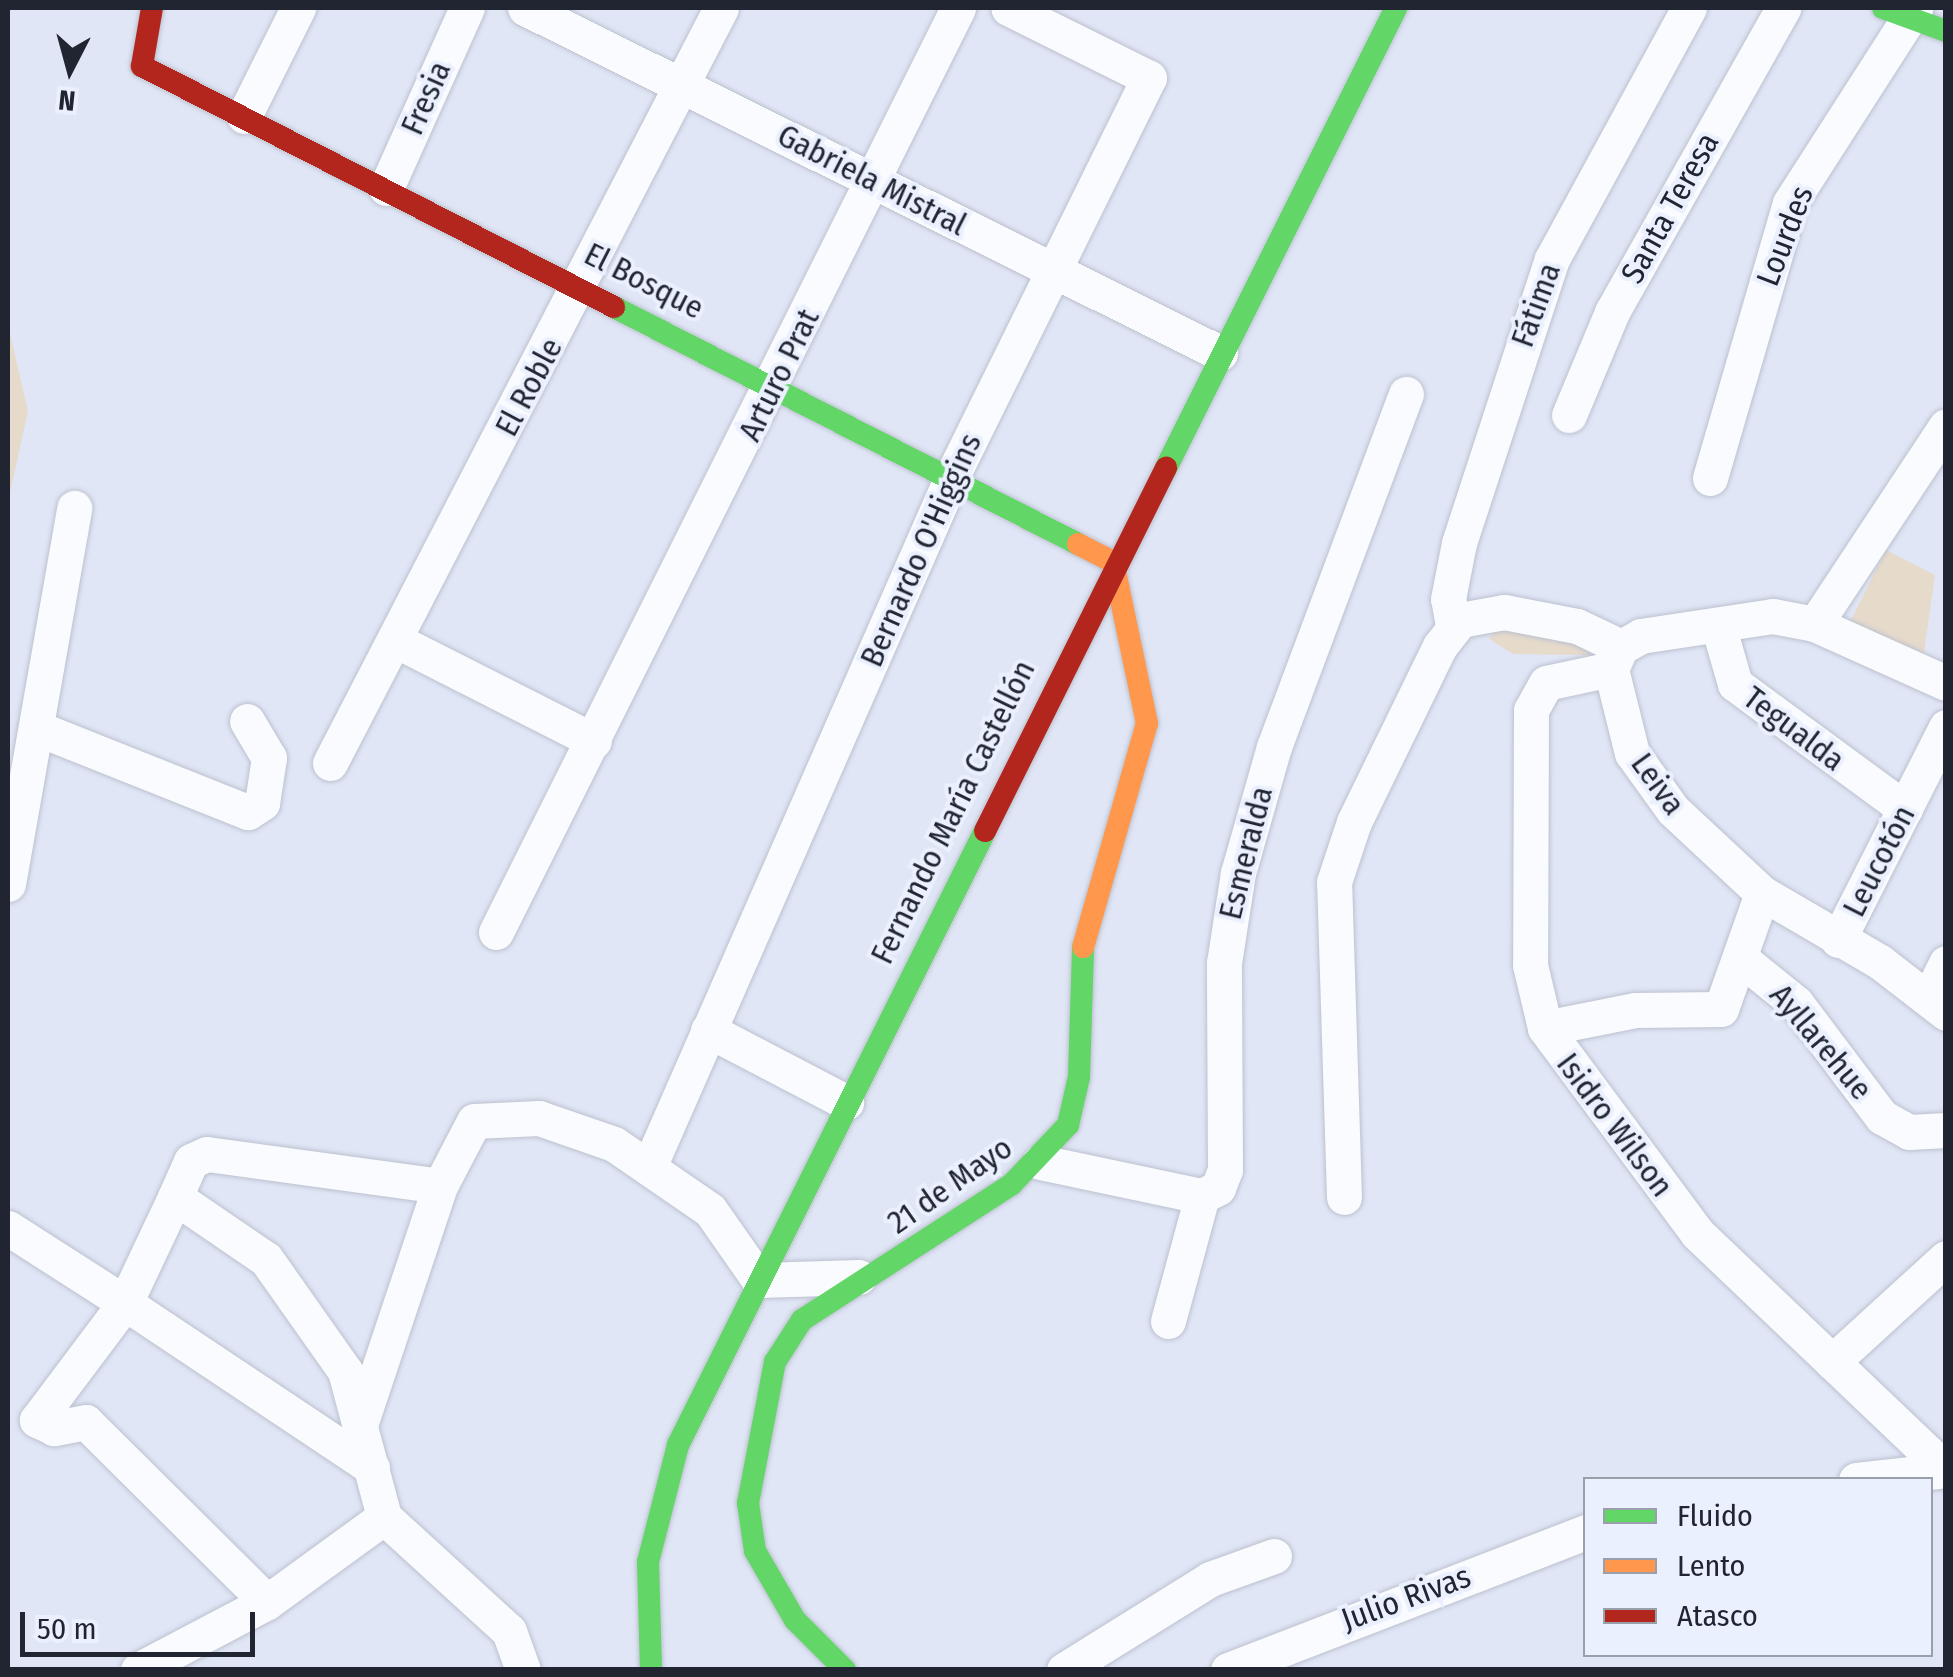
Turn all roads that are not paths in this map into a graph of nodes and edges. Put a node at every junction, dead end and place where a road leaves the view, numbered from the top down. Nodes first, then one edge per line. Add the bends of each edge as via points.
1 (152, 8) edge
2 (298, 8) edge
3 (466, 8) edge
4 (525, 8) edge
5 (721, 8) edge
6 (958, 8) edge
7 (1008, 8) edge
8 (1396, 8) edge
9 (1688, 8) edge
10 (1783, 8) edge
11 (1905, 10) edge
12 (1946, 31) edge
13 (685, 86) junction
14 (244, 116) junction
15 (874, 182) junction
16 (386, 188) junction
17 (1053, 271) junction
18 (583, 286) junction
19 (1220, 353) junction
20 (775, 385) junction
21 (1406, 394) dead end
22 (1569, 415) dead end
23 (1946, 426) edge
24 (1933, 465) edge
25 (953, 474) junction
26 (1710, 478) dead end
27 (74, 508) dead end
28 (1113, 562) junction
29 (1815, 624) junction
30 (1718, 625) junction
31 (1453, 626) junction
32 (395, 640) junction
33 (1616, 658) junction
34 (1946, 684) edge
35 (248, 721) dead end
36 (1946, 728) edge
37 (39, 730) junction
38 (594, 741) junction
39 (330, 763) dead end
40 (1905, 810) junction
41 (8, 884) edge
42 (1762, 893) junction
43 (496, 932) dead end
44 (1838, 940) junction
45 (1740, 958) junction
46 (1946, 963) edge
47 (1937, 1006) edge
48 (1545, 1028) junction
49 (708, 1030) junction
50 (846, 1102) junction
51 (1946, 1130) edge
52 (1040, 1162) junction
53 (650, 1166) junction
54 (440, 1186) junction
55 (1202, 1196) junction
56 (175, 1197) junction
57 (1344, 1197) dead end
58 (8, 1228) edge
59 (1946, 1258) edge
60 (872, 1275) junction
61 (759, 1280) junction
62 (125, 1303) junction
63 (1168, 1321) dead end
64 (1832, 1362) junction
65 (360, 1425) junction
66 (372, 1468) junction
67 (1946, 1470) edge
68 (1883, 1477) edge
69 (384, 1518) junction
70 (1583, 1533) edge
71 (1274, 1556) dead end
72 (267, 1602) junction
73 (138, 1670) edge
74 (523, 1670) edge
75 (650, 1670) edge
76 (846, 1670) edge
77 (1064, 1670) edge
78 (1228, 1670) edge

1 - 14 street, El Bosque via 142,66
2 - 14 street
3 - 16 street, Fresia
4 - 13 street, Gabriela Mistral
5 - 13 street, El Roble
6 - 15 street, Arturo Prat
7 - 17 street, Bernardo O'Higgins via 1148,78
8 - 19 street, Fernando María Castellón
9 - 31 street, Fátima via 1552,259 1459,543 1448,599
10 - 22 street, Santa Teresa via 1612,312
11 - 12 street
11 - 26 street, Lourdes via 1790,203
13 - 15 street, Gabriela Mistral
13 - 18 street, El Roble
14 - 16 street, El Bosque
15 - 17 street, Gabriela Mistral
15 - 20 street, Arturo Prat
16 - 18 street, El Bosque
17 - 19 street, Gabriela Mistral
17 - 25 street, Bernardo O'Higgins
18 - 20 street, El Bosque
18 - 32 street, El Roble
19 - 28 street, Fernando María Castellón
20 - 25 street, El Bosque
20 - 38 street, Arturo Prat
21 - 55 street, Esmeralda via 1274,747 1238,873 1224,964 1227,1152 1218,1188
23 - 24 street
24 - 29 street
25 - 28 street, El Bosque
25 - 49 street, Bernardo O'Higgins
27 - 37 street
28 - 50 street, Fernando María Castellón
28 - 52 street, 21 de Mayo via 1148,723 1084,927 1074,1109
29 - 30 street via 1772,616
29 - 34 street
30 - 33 street via 1640,636
30 - 40 street, Tegualda via 1735,684
31 - 33 street via 1504,612 1578,626
31 - 57 street via 1354,822 1334,882
32 - 38 street
32 - 39 street, El Roble
33 - 42 street, Leiva via 1623,729 1645,775
33 - 48 street, Isidro Wilson via 1546,683 1532,710 1530,965
35 - 37 street via 269,758 262,802 248,812
36 - 40 street, Leucotón
37 - 41 street
38 - 43 street, Arturo Prat
40 - 44 street, Leucotón
42 - 44 street, Leiva
42 - 45 street
44 - 47 street, Leiva
45 - 48 street via 1721,1009 1635,1010
45 - 51 street, Ayllarehue via 1796,1003 1898,1129
46 - 47 street
48 - 64 street, Isidro Wilson via 1697,1233
49 - 50 street
49 - 53 street, Bernardo O'Higgins
50 - 61 street, Fernando María Castellón
52 - 55 street via 1062,1173
52 - 60 street, 21 de Mayo
53 - 54 street via 590,1134 503,1114 474,1121
53 - 61 street via 710,1210
54 - 56 street via 208,1154 191,1161
54 - 65 street
55 - 63 street, Esmeralda
56 - 62 street
56 - 65 street via 266,1259 345,1371
58 - 62 street
59 - 64 street
60 - 61 street
60 - 76 street, 21 de Mayo via 816,1309 784,1342 763,1408 748,1504 755,1551 778,1596
61 - 75 street, Fernando María Castellón via 666,1476 648,1562
62 - 66 street
62 - 72 street via 37,1420 54,1428 86,1422
64 - 67 street, Isidro Wilson
65 - 66 street
66 - 69 street
67 - 68 street
69 - 72 street
69 - 74 street via 509,1630
70 - 78 street, Julio Rivas
71 - 77 street via 1210,1579
72 - 73 street

